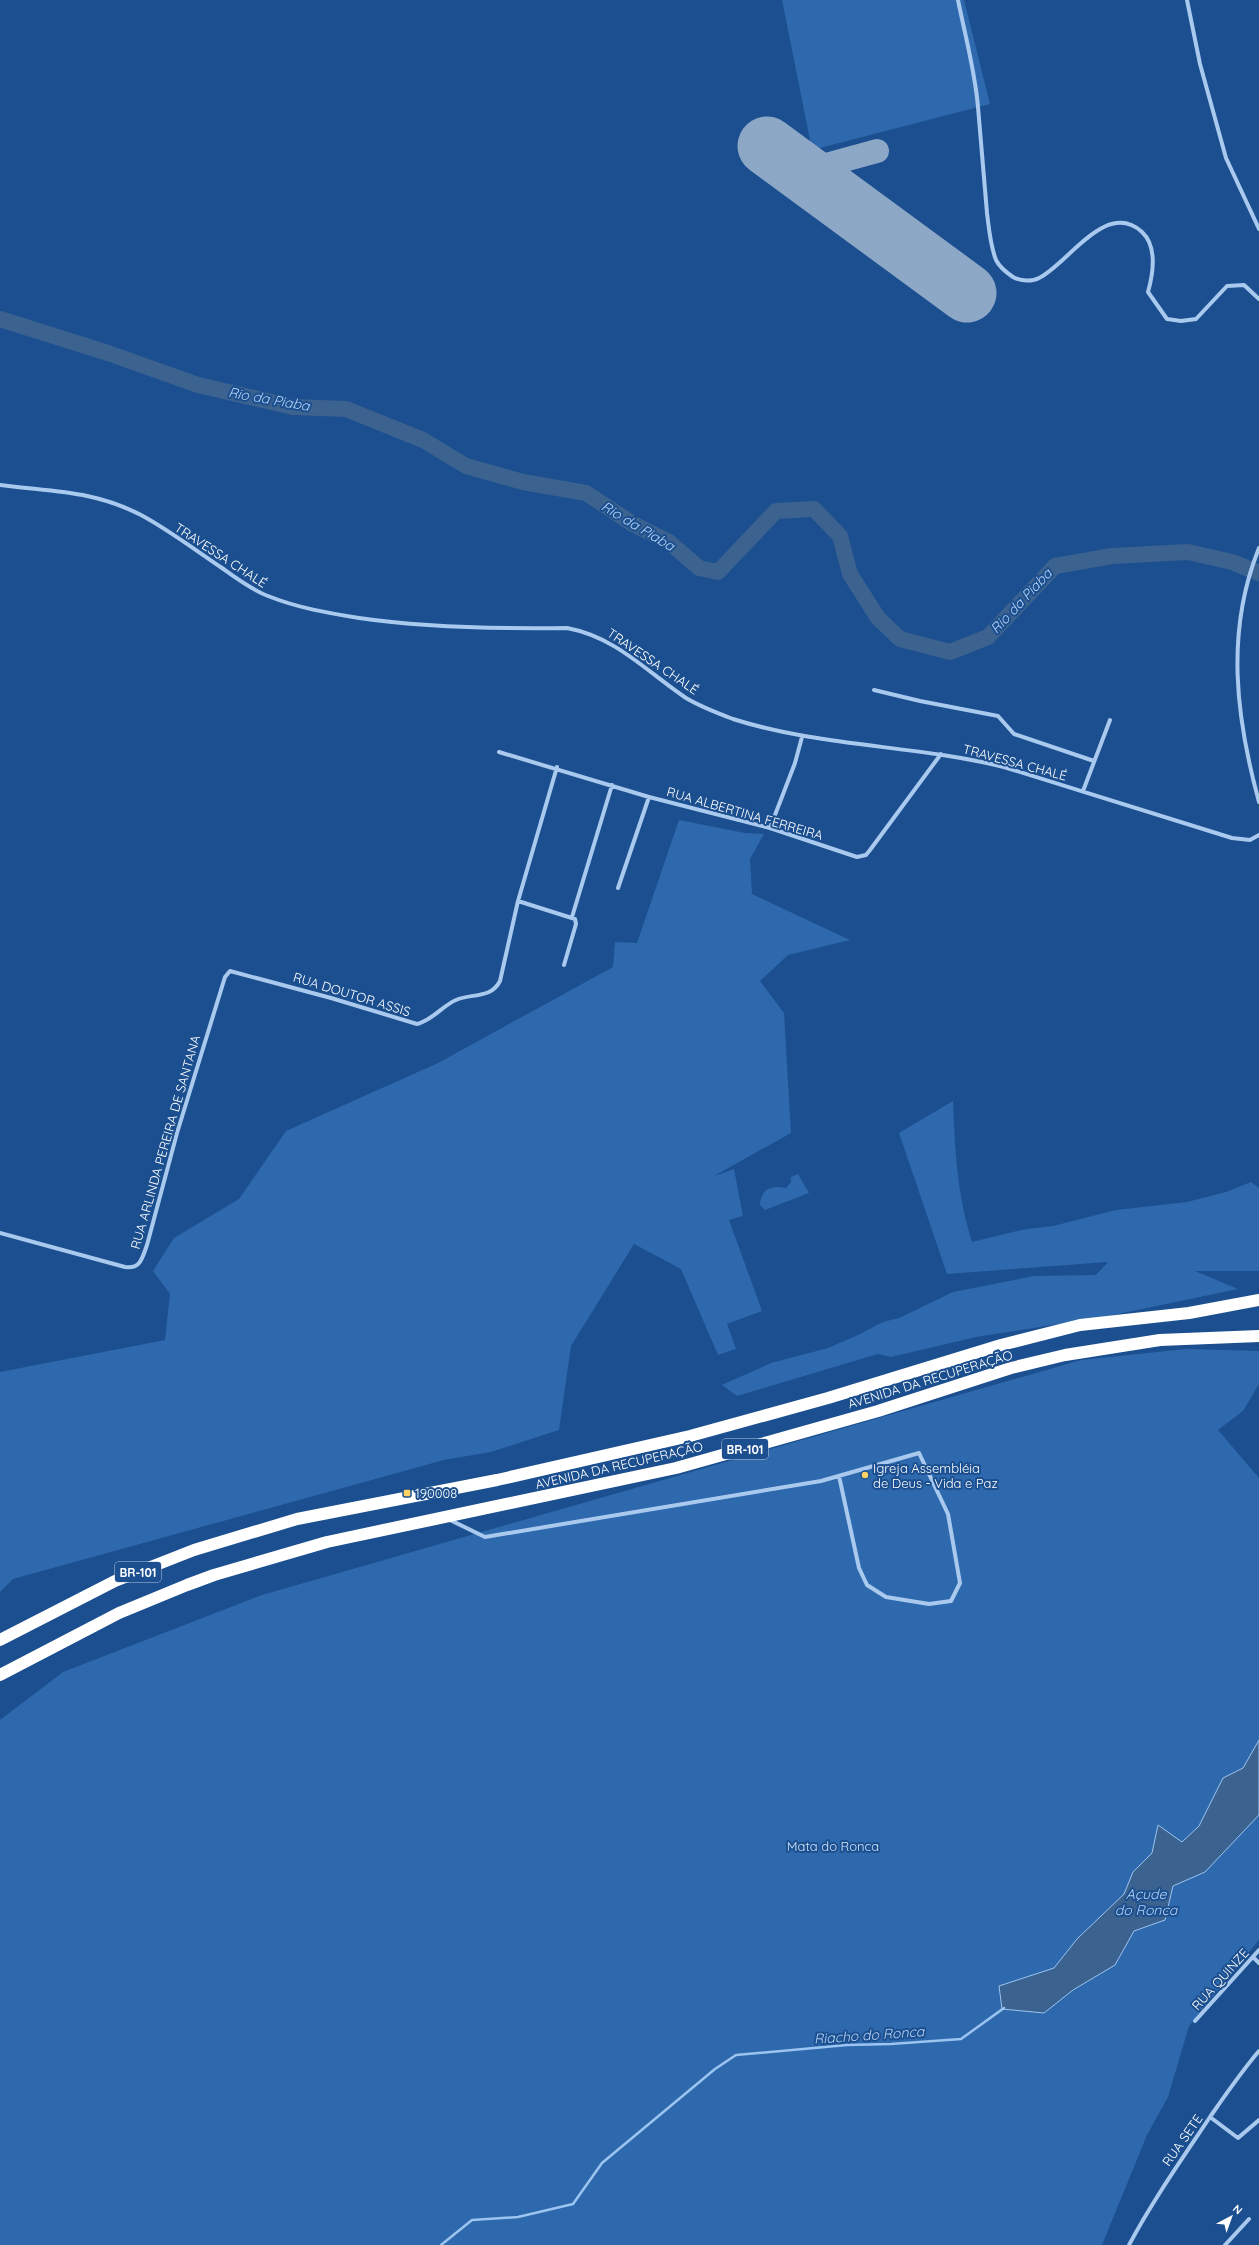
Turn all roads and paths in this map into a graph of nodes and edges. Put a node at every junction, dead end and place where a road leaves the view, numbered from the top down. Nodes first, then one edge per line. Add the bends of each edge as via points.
1 (958, 0) edge
2 (1187, 0) edge
3 (1259, 229) edge
4 (1259, 299) edge
5 (0, 485) edge
6 (1259, 548) edge
7 (874, 690) dead end
8 (1110, 720) dead end
9 (802, 736) junction
10 (498, 752) dead end
11 (941, 754) junction
12 (1094, 761) junction
13 (557, 767) junction
14 (612, 785) junction
15 (1083, 791) junction
16 (649, 796) junction
17 (1259, 802) edge
18 (770, 828) junction
19 (1259, 835) edge
20 (618, 888) dead end
21 (518, 901) junction
22 (574, 918) junction
23 (564, 965) dead end
24 (244, 974) joint
25 (0, 1233) edge
26 (1259, 1300) edge
27 (1234, 1306) junction
28 (1259, 1308) edge
29 (1259, 1336) edge
30 (839, 1476) junction
31 (444, 1518) junction
32 (0, 1640) edge
33 (0, 1675) edge
34 (1259, 1950) edge
35 (1253, 1957) junction
36 (1259, 1963) edge
37 (1195, 2021) dead end
38 (1259, 2051) edge
39 (1210, 2117) junction
40 (1259, 2120) edge
41 (1249, 2219) dead end
42 (1129, 2245) edge
43 (1224, 2245) edge

1 - 4 street via 977,98 990,234 996,262 1004,270 1022,280 1039,278 1091,234 1116,224 1126,223 1137,227 1148,238 1152,250 1148,292 1167,319 1196,319 1227,286 1244,285
2 - 3 street via 1200,64 1226,158
5 - 9 street, TRAVESSA CHALÉ via 79,493 104,499 140,515 266,596 292,605 400,624 464,628 568,628 584,631 618,647 677,691 710,710
6 - 17 street via 1246,585 1240,623 1237,691 1247,759
7 - 12 street via 998,716 1014,734
8 - 12 street
9 - 11 street, TRAVESSA CHALÉ
9 - 18 street via 795,763
10 - 13 street, RUA ALBERTINA FERREIRA
11 - 15 street, TRAVESSA CHALÉ via 966,757
11 - 18 street, RUA ALBERTINA FERREIRA via 870,850 862,857
12 - 15 street
13 - 14 street, RUA ALBERTINA FERREIRA
13 - 21 street
14 - 16 street, RUA ALBERTINA FERREIRA
14 - 22 street
15 - 19 street, TRAVESSA CHALÉ via 1232,838 1250,840
16 - 18 street, RUA ALBERTINA FERREIRA
16 - 20 street
21 - 22 street
21 - 24 street, RUA DOUTOR ASSIS via 500,981 494,990 456,1000 426,1022 417,1024
22 - 23 street via 576,924
24 - 25 street, RUA ARLINDA PEREIRA DE SANTANA via 234,971 225,977 177,1133 147,1245 139,1264 134,1268 125,1267
26 - 27 highway
27 - 28 highway, BR-101
27 - 32 highway, BR-101 via 1080,1324 713,1430 511,1477 284,1523 194,1550 115,1581
29 - 31 highway, AVENIDA DA RECUPERAÇÃO / BR-101 via 1160,1340 1065,1355 1011,1368 878,1411 676,1468
30 - 30 street via 919,1453 948,1514 960,1583 950,1601 929,1604 886,1597 867,1585 859,1568
30 - 31 street via 485,1537
31 - 33 highway, AVENIDA DA RECUPERAÇÃO / BR-101 via 327,1542 214,1574 119,1613
34 - 35 street, RUA QUINZE
35 - 36 street
35 - 37 street, RUA QUINZE
38 - 39 street, RUA SETE
39 - 40 street via 1238,2138
39 - 42 street, RUA SETE via 1171,2172
41 - 43 street

